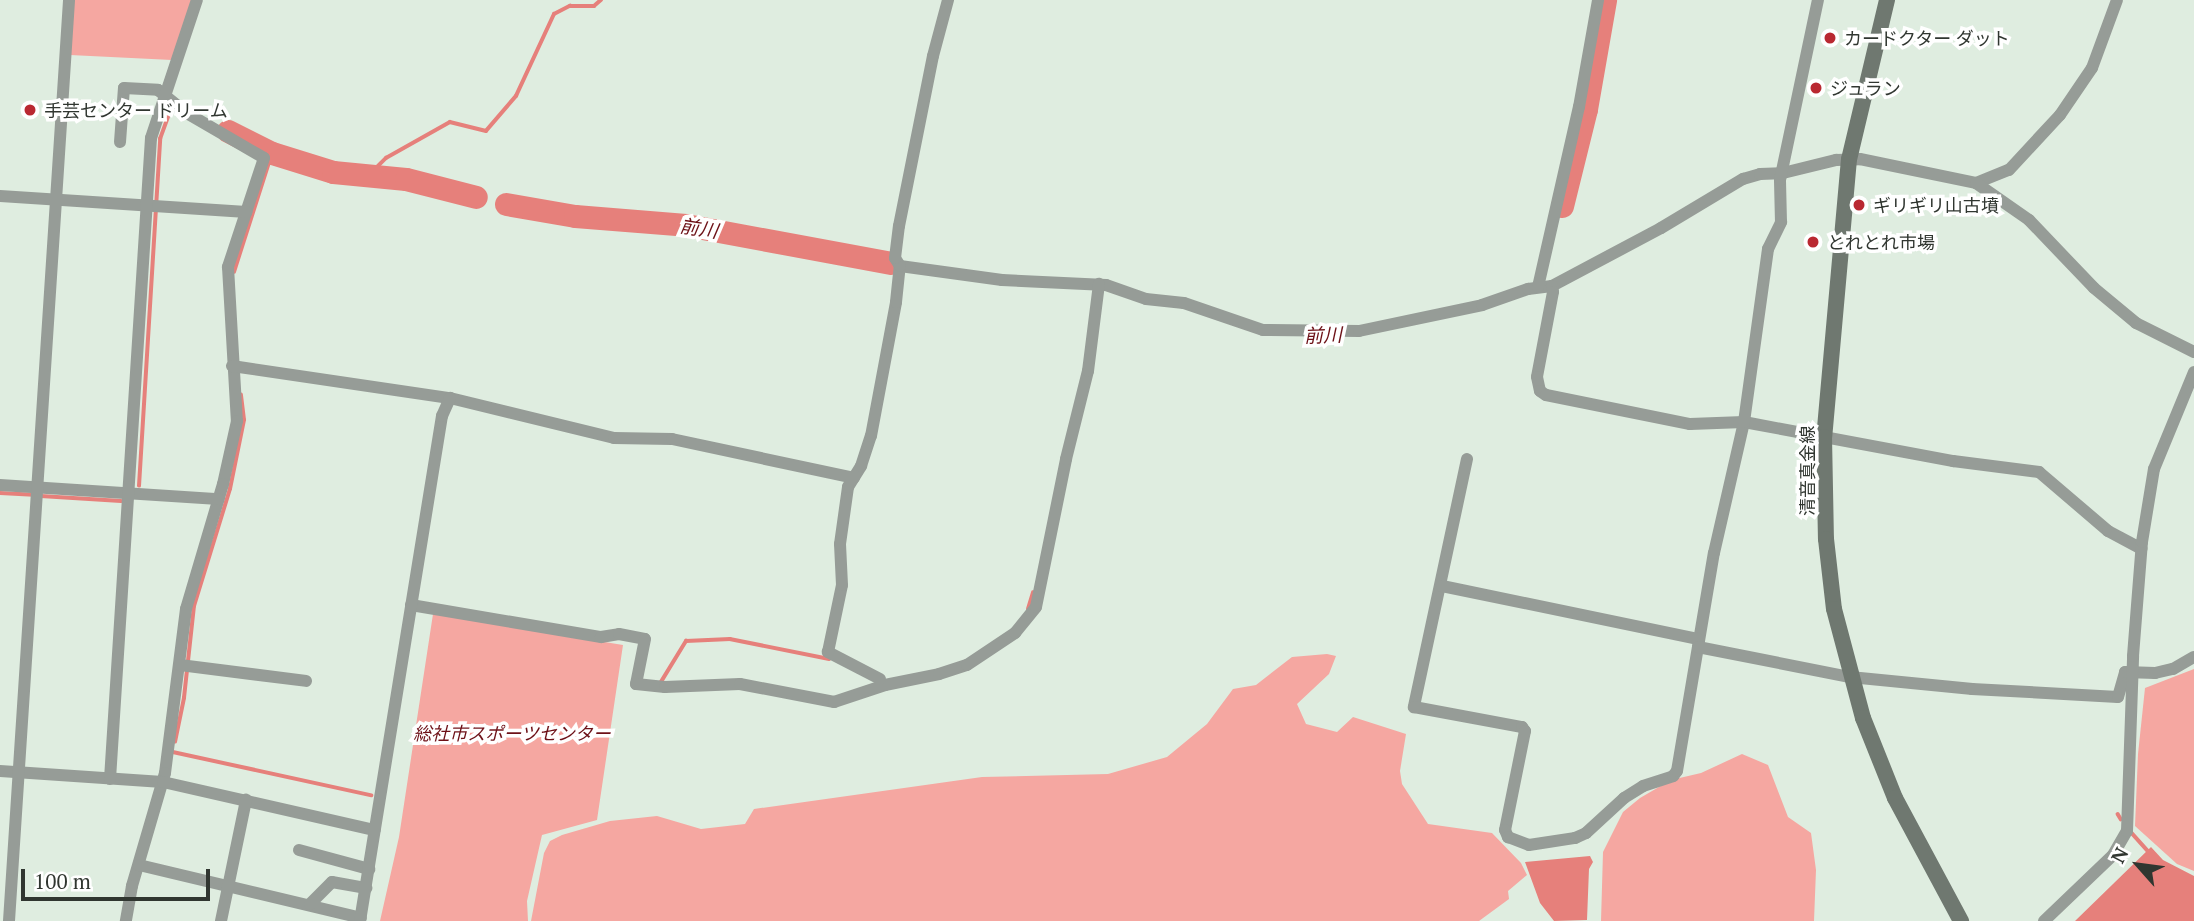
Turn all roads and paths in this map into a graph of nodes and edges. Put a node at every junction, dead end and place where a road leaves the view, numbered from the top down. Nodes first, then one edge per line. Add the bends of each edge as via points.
1 (69, 0) edge
2 (197, 0) edge
3 (948, 0) edge
4 (1598, 0) edge
5 (1818, 0) edge
6 (1887, 0) edge
7 (2117, 0) edge
8 (170, 100) junction
9 (120, 142) dead end
10 (1849, 159) junction
11 (1783, 173) junction
12 (1976, 183) junction
13 (0, 196) edge
14 (56, 200) junction
15 (153, 207) junction
16 (246, 212) junction
17 (900, 266) junction
18 (1099, 284) junction
19 (1552, 286) junction
20 (1538, 287) junction
21 (2194, 352) edge
22 (236, 366) junction
23 (2194, 372) edge
24 (450, 398) junction
25 (1744, 422) junction
26 (1825, 437) junction
27 (1467, 459) dead end
28 (854, 478) junction
29 (0, 485) edge
30 (36, 492) junction
31 (129, 493) junction
32 (219, 499) junction
33 (2142, 549) junction
34 (1442, 586) junction
35 (411, 605) junction
36 (1699, 643) junction
37 (2194, 657) edge
38 (184, 666) junction
39 (2134, 672) junction
40 (1850, 677) junction
41 (880, 679) dead end
42 (306, 681) dead end
43 (0, 771) edge
44 (19, 773) junction
45 (110, 779) junction
46 (166, 783) junction
47 (246, 800) junction
48 (376, 830) junction
49 (299, 850) dead end
50 (142, 866) junction
51 (369, 869) junction
52 (228, 886) junction
53 (366, 888) junction
54 (310, 904) junction
55 (360, 920) edge
56 (9, 921) edge
57 (125, 921) edge
58 (221, 921) edge
59 (1961, 921) edge
60 (2044, 921) edge

1 - 14 street
2 - 8 street
3 - 17 street via 899,226 895,258
4 - 20 street
5 - 11 street
6 - 10 main road, 清音真金線
7 - 12 street via 2092,68 2060,115 2009,170
8 - 9 street via 158,90 124,88
8 - 15 street via 151,138
8 - 16 street via 264,158
10 - 11 street
10 - 12 street via 1881,160
10 - 26 main road, 清音真金線
11 - 19 street via 1743,179
11 - 25 street via 1781,222 1768,249
12 - 21 street via 2029,220 2094,288 2136,323
13 - 14 street
14 - 15 street
14 - 30 street
15 - 16 street
15 - 31 street
16 - 22 street via 228,267
17 - 18 street via 1002,280
17 - 28 street via 871,436
18 - 20 street via 1146,299 1184,303 1263,330 1359,331 1482,305
18 - 35 street via 1088,371 1036,607 1015,633 967,665 834,702 740,684 636,684 645,639 619,634 601,638
19 - 20 street
19 - 25 street via 1537,377 1540,391 1690,424
22 - 24 street
22 - 32 street via 237,421
23 - 33 street via 2154,469
24 - 28 street via 614,438 672,439
24 - 35 street via 442,416
25 - 26 street
25 - 36 street
26 - 33 street via 2039,472 2108,531
26 - 40 main road, 清音真金線 via 1829,568
27 - 34 street
28 - 41 street via 845,504 840,544 842,585 828,652
29 - 30 street
30 - 31 street
30 - 44 street
31 - 32 street
31 - 45 street
32 - 38 street via 186,610
33 - 39 street
34 - 36 street
34 - 36 street via 1414,707 1522,727 1525,732 1505,830 1515,842 1529,845 1575,838 1634,792 1673,776
35 - 48 street
36 - 40 street
37 - 39 street via 2173,669
38 - 42 street
38 - 46 street
39 - 40 street via 2125,672 2118,697
39 - 60 street via 2127,831 2113,855
40 - 59 main road, 清音真金線 via 1895,798
43 - 44 street
44 - 45 street
44 - 56 street
45 - 46 street
46 - 47 street
46 - 50 street
47 - 48 street
47 - 52 street
48 - 51 street
49 - 51 street
50 - 52 street
50 - 57 street
51 - 53 street
52 - 54 street
52 - 58 street
53 - 54 street via 332,882
53 - 55 street
54 - 55 street

